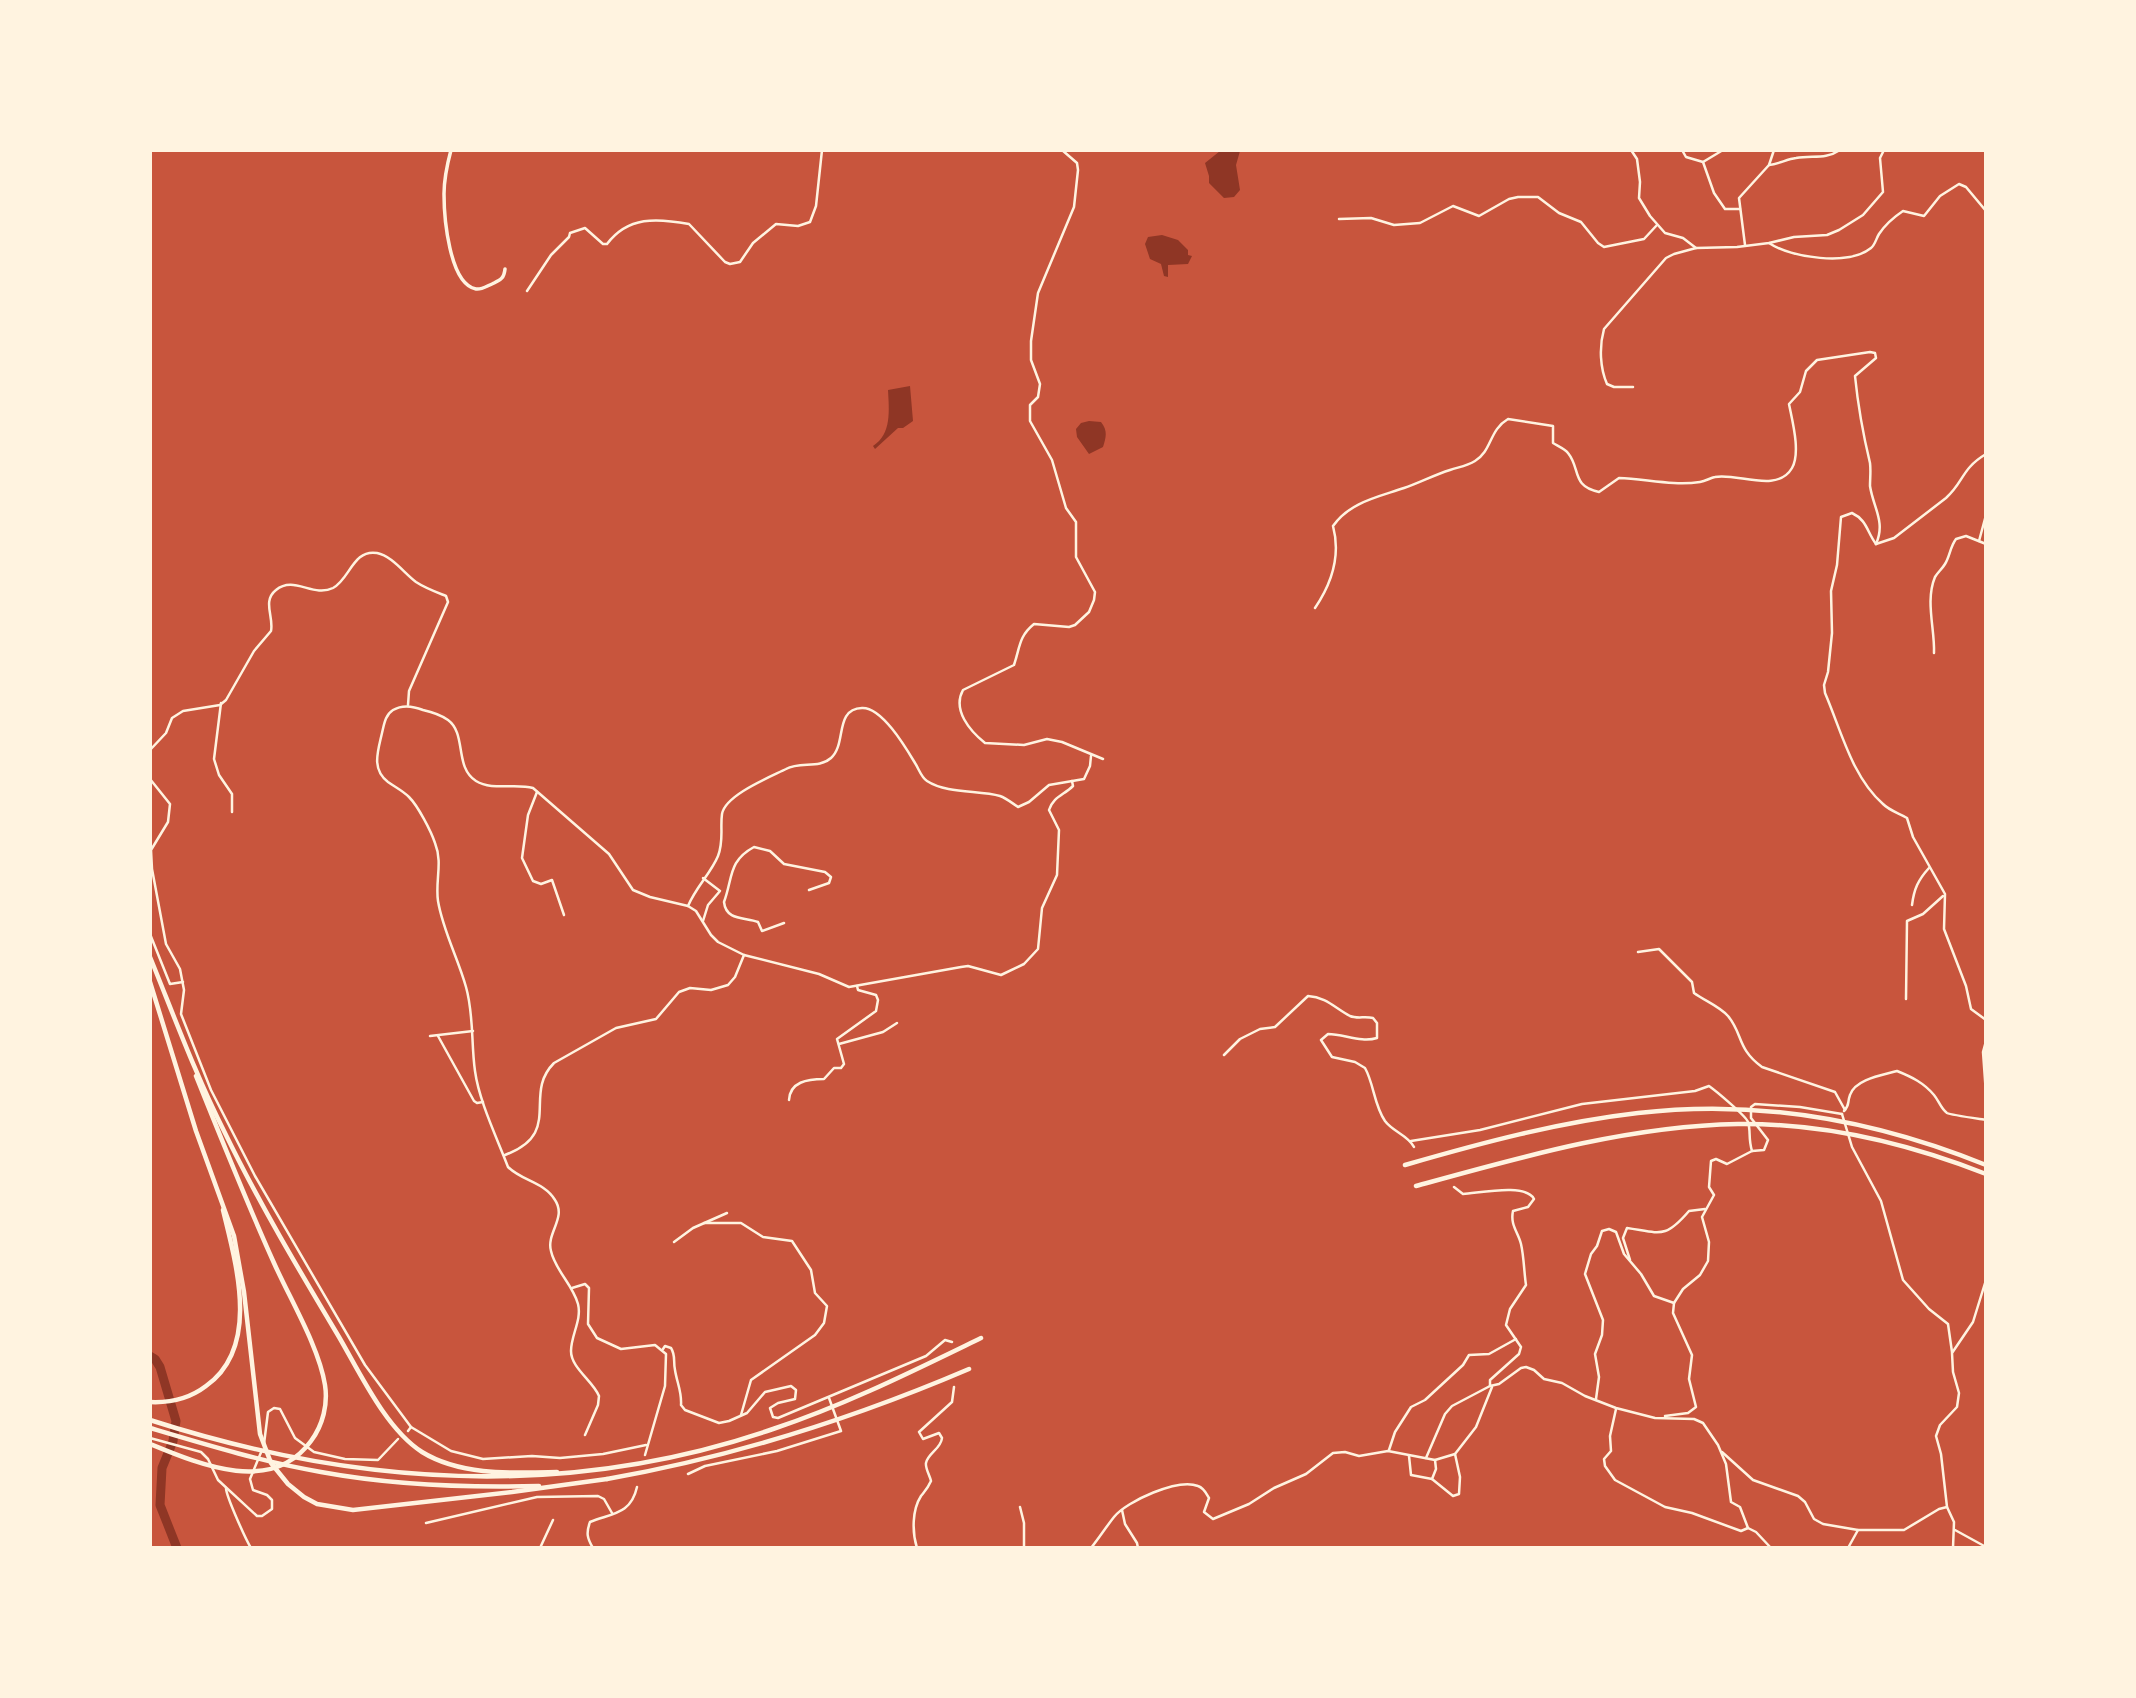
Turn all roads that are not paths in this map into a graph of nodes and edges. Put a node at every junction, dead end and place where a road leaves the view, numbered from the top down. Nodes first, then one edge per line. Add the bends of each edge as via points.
1 (451, 150) edge
2 (822, 150) edge
3 (1062, 150) edge
4 (1632, 150) edge
5 (1682, 150) edge
6 (1723, 150) edge
7 (1774, 150) edge
8 (1840, 150) edge
9 (1884, 150) edge
10 (1703, 162) junction
11 (1769, 165) junction
12 (1740, 209) junction
13 (1986, 211) edge
14 (1339, 219) dead end
15 (1657, 225) junction
16 (1769, 243) junction
17 (1745, 245) junction
18 (1696, 248) junction
19 (505, 269) dead end
20 (527, 290) dead end
21 (1633, 387) dead end
22 (1986, 454) edge
23 (1986, 515) edge
24 (1979, 541) junction
25 (1876, 544) junction
26 (1986, 544) edge
27 (1315, 608) dead end
28 (1934, 653) dead end
29 (221, 703) junction
30 (407, 706) junction
31 (150, 750) edge
32 (1091, 756) junction
33 (1103, 759) dead end
34 (150, 779) edge
35 (1072, 781) junction
36 (538, 791) junction
37 (232, 812) dead end
38 (1930, 867) junction
39 (703, 878) junction
40 (728, 888) junction
41 (809, 890) dead end
42 (720, 891) junction
43 (1945, 894) junction
44 (1912, 905) dead end
45 (688, 906) junction
46 (564, 915) dead end
47 (702, 922) junction
48 (784, 923) dead end
49 (150, 934) edge
50 (1638, 952) dead end
51 (744, 955) junction
52 (150, 957) edge
53 (150, 982) edge
54 (183, 982) junction
55 (857, 986) junction
56 (167, 999) junction
57 (1906, 999) dead end
58 (1986, 1020) edge
59 (897, 1023) dead end
60 (473, 1031) junction
61 (430, 1036) dead end
62 (438, 1036) junction
63 (1986, 1041) edge
64 (839, 1044) junction
65 (1224, 1055) dead end
66 (1986, 1094) edge
67 (789, 1100) dead end
68 (484, 1101) junction
69 (1843, 1112) junction
70 (1986, 1119) edge
71 (1411, 1141) junction
72 (1414, 1147) dead end
73 (1752, 1151) junction
74 (504, 1156) junction
75 (1405, 1165) dead end
76 (1986, 1165) edge
77 (1986, 1174) edge
78 (1416, 1186) dead end
79 (1454, 1186) dead end
80 (217, 1189) junction
81 (1706, 1209) junction
82 (727, 1213) dead end
83 (704, 1223) junction
84 (674, 1242) dead end
85 (1630, 1260) junction
86 (1986, 1280) edge
87 (571, 1288) junction
88 (1674, 1303) junction
89 (981, 1338) dead end
90 (1516, 1339) junction
91 (1952, 1341) junction
92 (953, 1342) dead end
93 (1958, 1342) junction
94 (663, 1349) junction
95 (1952, 1353) junction
96 (969, 1369) dead end
97 (954, 1387) dead end
98 (1491, 1387) junction
99 (829, 1398) junction
100 (1596, 1401) junction
101 (150, 1402) edge
102 (1616, 1408) junction
103 (741, 1415) junction
104 (1665, 1417) junction
105 (150, 1420) edge
106 (150, 1428) edge
107 (585, 1435) dead end
108 (150, 1438) edge
109 (398, 1440) dead end
110 (150, 1444) edge
111 (646, 1445) junction
112 (1388, 1451) junction
113 (1721, 1452) junction
114 (1455, 1454) junction
115 (645, 1455) dead end
116 (1409, 1455) junction
117 (1426, 1458) junction
118 (1435, 1460) junction
119 (604, 1469) junction
120 (688, 1474) dead end
121 (607, 1479) junction
122 (1432, 1479) junction
123 (637, 1487) dead end
124 (226, 1488) junction
125 (1020, 1507) dead end
126 (1947, 1507) junction
127 (1122, 1510) junction
128 (612, 1513) junction
129 (553, 1520) dead end
130 (426, 1523) dead end
131 (1748, 1528) junction
132 (1858, 1530) junction
133 (1954, 1530) junction
134 (1986, 1547) edge
135 (251, 1548) edge
136 (540, 1548) edge
137 (593, 1548) edge
138 (917, 1548) edge
139 (1024, 1548) edge
140 (1091, 1548) edge
141 (1138, 1548) edge
142 (1771, 1548) edge
143 (1848, 1548) edge
144 (1953, 1548) edge

1 - 19 street via 444,197 455,266 474,289 501,280
2 - 20 street via 810,222 776,224 753,243 740,262 725,262 689,224 632,223 607,244 582,228 569,233
3 - 32 street via 1077,163 1078,170 1073,207 1038,293 1031,360 1040,384 1038,397 1030,405 1030,421 1052,460 1066,508 1076,522 1076,557 1095,592 1094,600 1075,625 1034,624 1025,631 1014,665 963,690 959,708 985,743 1024,745 1047,739
4 - 15 street via 1637,159 1639,198
5 - 10 street via 1693,161
6 - 10 street
7 - 11 street
8 - 11 street via 1826,158 1794,158
9 - 16 street via 1880,158 1882,192 1863,215 1827,234
10 - 12 street via 1721,205
11 - 12 street via 1739,198
12 - 17 street
13 - 16 street via 1959,184 1940,196 1924,216 1903,211 1892,218 1873,247 1853,258 1807,257
14 - 15 street via 1420,223 1453,206 1479,216 1518,197 1544,200 1559,213 1581,222 1604,247 1644,239
15 - 18 street
16 - 17 street
17 - 18 street
18 - 21 street via 1667,258 1604,330 1601,360 1607,384
22 - 25 street via 1969,465 1946,498 1894,538
23 - 24 street
24 - 26 street
24 - 28 street via 1966,536 1956,539 1935,579 1931,594
25 - 27 street via 1880,516 1870,485 1855,376 1876,358 1870,352 1810,365 1790,404 1795,461 1788,473 1770,480 1715,477 1704,482 1664,483 1619,478 1599,492 1590,490 1575,472 1569,454 1553,443 1553,426 1508,419 1498,425 1477,460 1371,499 1340,517 1334,526 1337,558
25 - 38 street via 1858,516 1841,517 1824,685 1856,766 1881,803 1907,818
29 - 30 street via 271,631 269,601 274,591 295,584 319,591 333,588 360,556 370,553 384,556 417,583 446,596 448,602
29 - 31 street via 183,710
29 - 37 street via 214,759 232,794
30 - 36 street via 450,721 457,731 464,765 476,781
30 - 60 street via 391,711 385,720 376,759 378,771 411,798 436,844 438,902 466,987
32 - 33 street
32 - 35 street via 1087,776
34 - 54 street via 170,804 168,822 155,841 151,858 166,944
35 - 39 street via 1049,785 1018,807 1002,796 961,792 927,781 879,714 864,707 853,709 846,714 830,760 791,766 726,804 721,849
35 - 55 street via 1073,786 1056,798 1049,810 1059,830 1057,876 1042,908 1038,949 1024,964 1001,975 968,966
36 - 45 street via 609,854 633,890
36 - 46 street via 528,815 522,858 533,881 552,880
38 - 43 street
38 - 44 street via 1919,879
39 - 42 street
39 - 45 street
40 - 41 street via 734,864 754,847 770,851 783,864 831,877 829,883
40 - 42 street
40 - 48 street via 724,908 733,917 758,922 762,931
42 - 47 street
43 - 57 street via 1923,914 1907,920
43 - 58 street via 1947,939 1971,1009
45 - 47 street
47 - 51 street via 718,942
49 - 54 street via 170,984
50 - 69 street via 1660,949 1692,982 1694,993 1730,1017 1742,1046 1756,1062 1835,1092
51 - 55 street
51 - 74 street via 728,985 679,992 656,1018 616,1028 554,1063 541,1082 541,1117 536,1131 519,1150
52 - 56 highway
53 - 80 highway
54 - 111 street via 181,1014 211,1090 255,1176 365,1365 409,1429 451,1451 483,1459 560,1458
55 - 64 street via 876,995 878,1008 837,1039
56 - 110 highway via 230,1160 320,1364 326,1397 319,1429 306,1447 272,1469 234,1471
56 - 119 highway via 207,1096 252,1185 349,1354 408,1441 431,1457 469,1469
59 - 64 street via 883,1032
60 - 62 street
60 - 68 street via 475,1073
61 - 62 street
62 - 68 street via 474,1101
63 - 66 street
64 - 67 street via 841,1068 834,1068 824,1079 793,1086
65 - 71 street via 1240,1039 1275,1027 1308,996 1335,1005 1351,1017 1373,1018 1377,1038 1328,1034 1321,1040 1332,1057 1365,1068 1380,1112
68 - 74 street
69 - 70 street via 1857,1085 1897,1071 1923,1083 1953,1116
69 - 73 street via 1755,1104 1751,1118 1768,1140 1764,1150
69 - 91 street via 1852,1147 1881,1201 1903,1280 1948,1324
71 - 72 street
71 - 73 street via 1480,1130 1582,1104 1709,1086 1747,1118
73 - 81 street via 1727,1164 1711,1161 1709,1187 1714,1195
74 - 87 street via 515,1174 545,1188 557,1203 551,1252
75 - 76 highway via 1601,1117 1713,1108 1785,1112 1879,1129
77 - 78 highway via 1875,1139 1740,1124 1675,1128 1595,1141
79 - 90 street via 1463,1194 1523,1189 1532,1194 1528,1207 1511,1214 1521,1243 1526,1285 1507,1317 1506,1325
80 - 101 highway via 236,1269 240,1318 236,1342 217,1377 200,1391 176,1401
80 - 121 highway via 240,1261 262,1443 275,1470 304,1497 353,1510
81 - 85 street via 1689,1210 1675,1227 1664,1232 1627,1228 1623,1238
81 - 88 street via 1702,1217 1709,1242 1708,1261
82 - 83 street
83 - 84 street
83 - 103 street via 741,1223 763,1237 792,1241 811,1270 815,1293 827,1306 824,1323 815,1335 751,1380
85 - 88 street via 1654,1296
85 - 100 street via 1616,1232 1609,1228 1600,1234 1585,1274 1603,1320 1595,1354 1599,1377
86 - 93 street via 1973,1322
87 - 94 street via 585,1284 589,1288 588,1324 597,1338 621,1349 655,1345
87 - 107 street via 579,1314 570,1353 599,1396
88 - 104 street via 1673,1313 1692,1355 1689,1379 1696,1407
89 - 119 highway via 771,1430 695,1452
90 - 98 street via 1519,1354 1490,1380
90 - 112 street via 1489,1354 1469,1355 1425,1400 1411,1407
91 - 93 street
91 - 95 street
92 - 99 street via 945,1340 926,1356
93 - 95 street
94 - 103 street via 671,1348 675,1354 685,1410 719,1423
94 - 111 street via 665,1386
95 - 126 street via 1957,1407 1940,1425 1936,1437
96 - 121 highway via 892,1401 775,1440
97 - 138 street via 952,1402 919,1432 923,1439 935,1433 942,1438 927,1461 931,1481 920,1498 914,1523
98 - 100 street via 1526,1367
98 - 114 street via 1476,1427
98 - 117 street via 1451,1406
99 - 103 street via 778,1418 770,1408 794,1399 796,1390 776,1388 765,1392
99 - 120 street via 841,1431
100 - 102 street
102 - 104 street
102 - 131 street via 1611,1451 1604,1459 1615,1480 1665,1507 1741,1531
104 - 113 street via 1703,1423
105 - 119 highway via 257,1450 387,1472 518,1477
106 - 121 highway via 319,1472 407,1483 493,1487
108 - 124 street via 201,1452
109 - 124 street via 378,1460 324,1455 295,1438 280,1409 274,1408 268,1412 266,1440 250,1479 253,1490 272,1500 271,1508 257,1516
111 - 115 street
112 - 116 street
112 - 127 street via 1359,1456 1333,1453 1306,1474 1213,1519 1204,1512 1209,1498 1204,1489 1189,1485 1143,1496
113 - 131 street via 1731,1502 1743,1510
113 - 132 street via 1753,1480 1798,1496 1814,1519
114 - 118 street
114 - 122 street via 1459,1494 1453,1496
116 - 117 street
116 - 122 street via 1411,1475
117 - 118 street
118 - 122 street
123 - 128 street via 627,1509
124 - 135 street
125 - 139 street
126 - 132 street via 1904,1530
126 - 133 street
127 - 140 street
127 - 141 street
128 - 130 street via 597,1496 537,1497
128 - 137 street via 590,1522 588,1539
129 - 136 street
131 - 142 street
132 - 143 street
133 - 134 street
133 - 144 street

